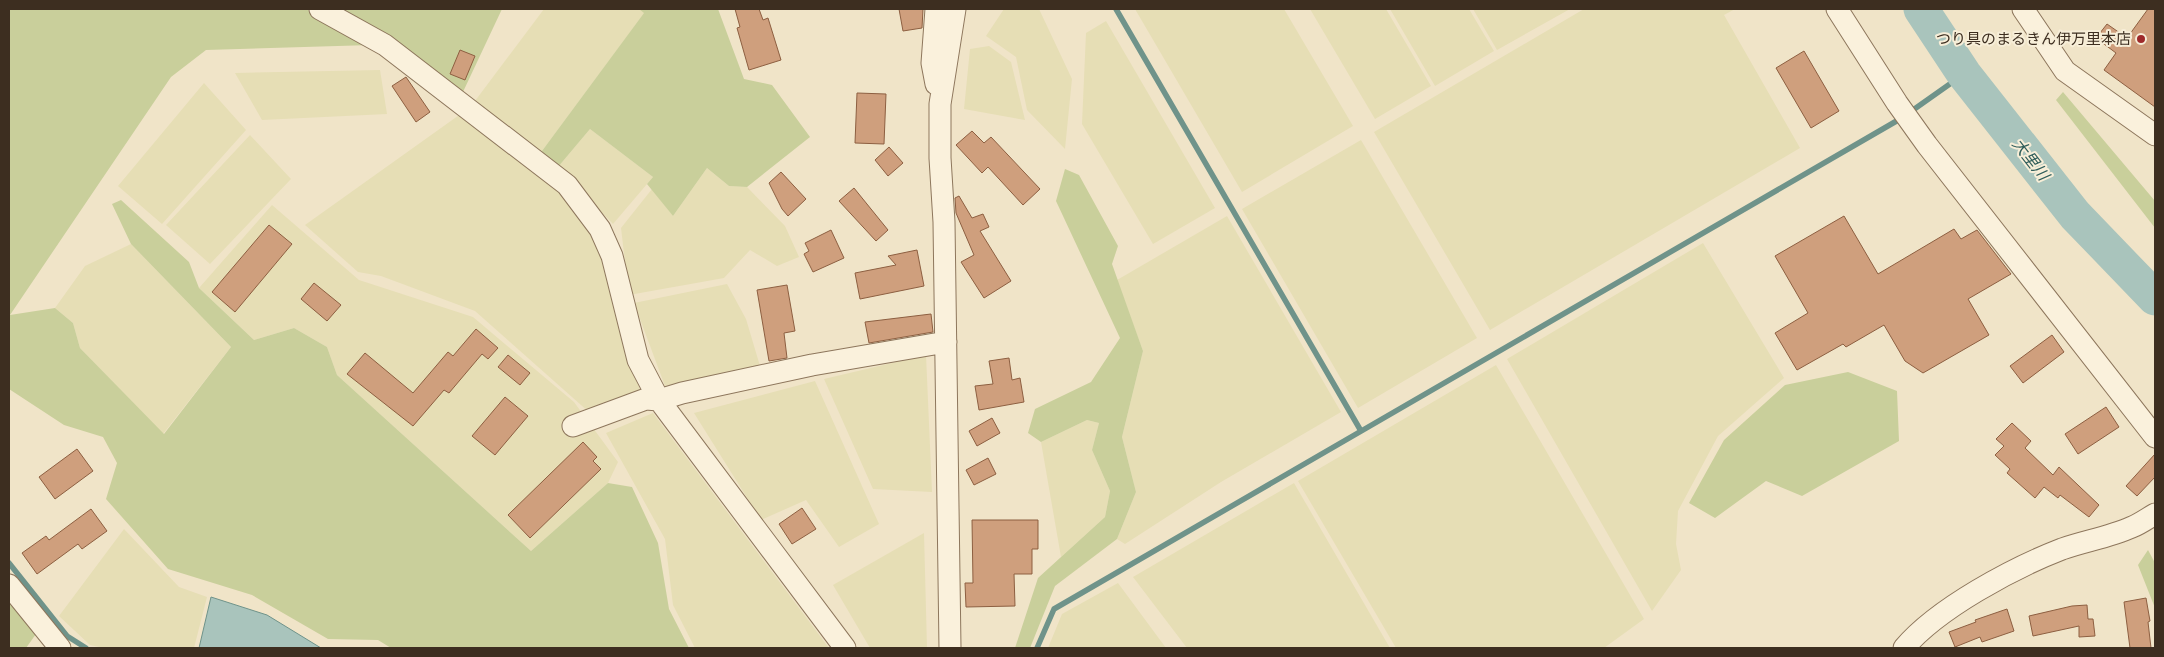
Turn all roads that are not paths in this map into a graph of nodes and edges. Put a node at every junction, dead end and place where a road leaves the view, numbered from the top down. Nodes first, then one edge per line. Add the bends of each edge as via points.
1 (320, 9) edge
2 (936, 9) edge
3 (955, 9) edge
4 (1837, 9) edge
5 (2023, 9) edge
6 (940, 104) junction
7 (2155, 135) edge
8 (946, 342) junction
9 (659, 400) junction
10 (573, 426) dead end
11 (2155, 437) edge
12 (2155, 514) edge
13 (9, 584) edge
14 (49, 644) edge
15 (1916, 644) edge
16 (845, 648) edge
17 (950, 648) edge

1 - 9 street via 385,46 567,185 600,229 612,256 638,360
2 - 6 street via 932,63
3 - 6 street
4 - 11 street via 1927,145
5 - 7 street via 2064,71
6 - 8 street
8 - 9 street via 812,365
8 - 17 street
9 - 10 street via 646,399
9 - 16 street
12 - 15 street via 2132,527 2063,549 2018,568 1945,612
13 - 14 street

